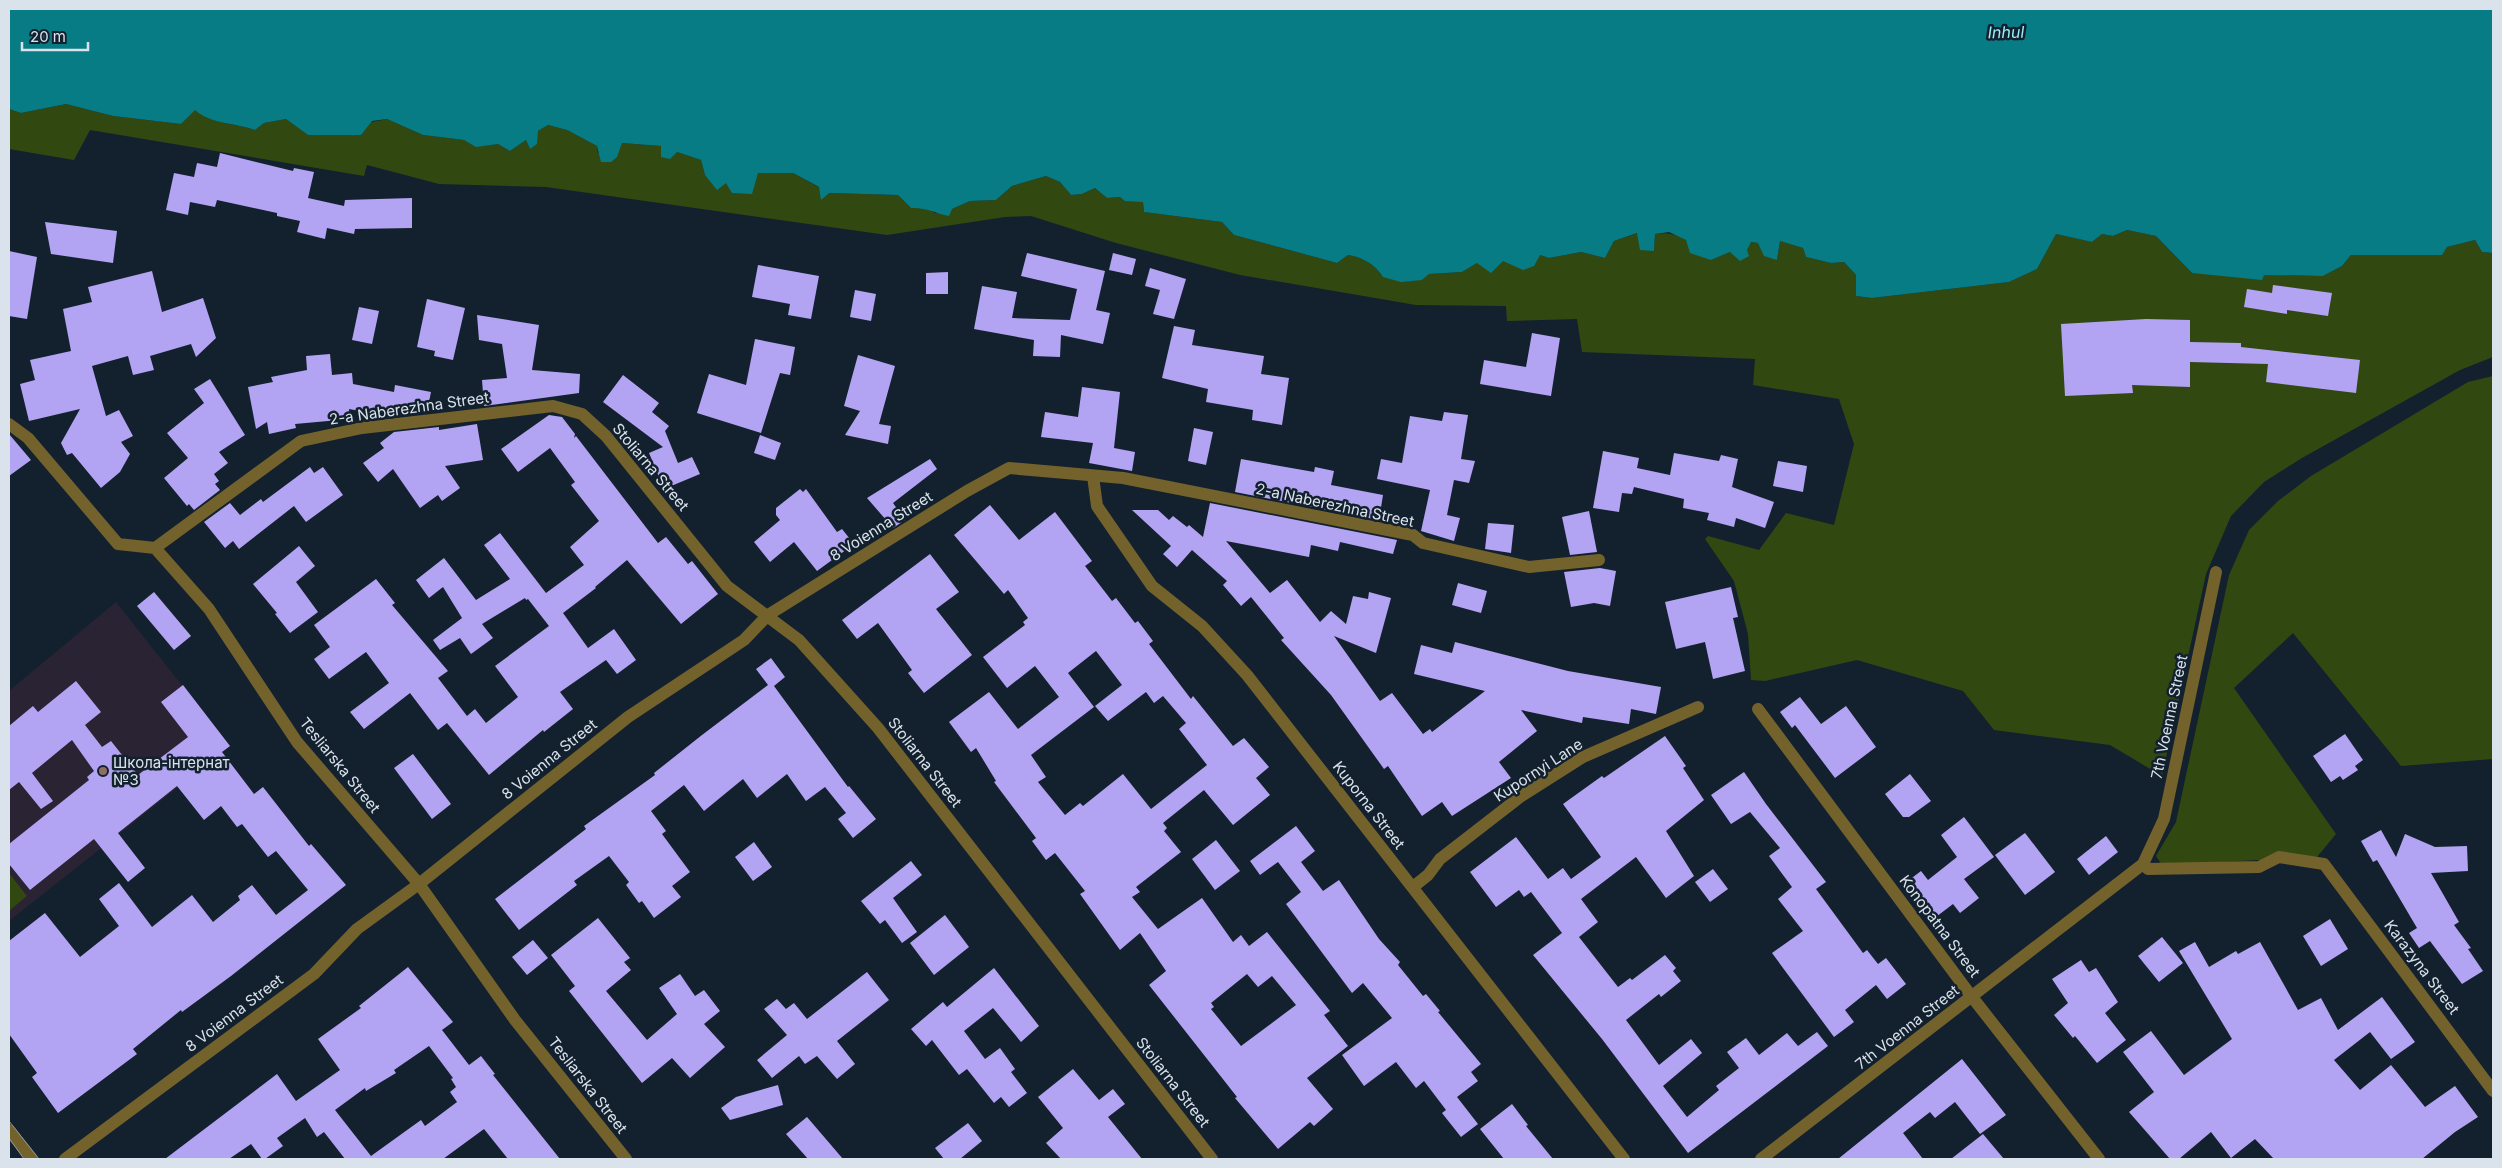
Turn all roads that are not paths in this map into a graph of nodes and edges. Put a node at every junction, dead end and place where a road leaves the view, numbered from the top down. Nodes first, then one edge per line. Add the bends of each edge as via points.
1 (582, 414) joint
2 (9, 424) edge
3 (1093, 476) junction
4 (155, 548) junction
5 (1599, 560) dead end
6 (2216, 572) dead end
7 (768, 615) junction
8 (1698, 707) dead end
9 (1758, 709) dead end
10 (2143, 864) junction
11 (419, 884) junction
12 (1413, 887) junction
13 (1972, 997) junction
14 (2493, 1091) edge
15 (9, 1130) edge
16 (32, 1159) edge
17 (66, 1159) edge
18 (626, 1159) edge
19 (1212, 1159) edge
20 (1624, 1159) edge
21 (1761, 1159) edge
22 (2099, 1159) edge

1 - 4 street, 2-a Naberezhna Street via 553,406 362,428 301,441
1 - 7 street, Stoliarna Street via 606,436 727,586
2 - 4 street via 28,438 118,544
3 - 5 street, 2-a Naberezhna Street via 1123,478 1413,535 1423,543 1529,567
3 - 7 street, 8 Voienna Street via 1009,468
3 - 12 street, Kuporna Street via 1097,506 1152,586 1202,626 1247,674
4 - 11 street, Tesliarska Street via 208,609 297,742
6 - 10 street, 7th Voenna Street via 2164,819
7 - 11 street, 8 Voienna Street via 744,640 628,717
7 - 19 street, Stoliarna Street via 799,640 878,728
8 - 12 street, Kupornyi Lane via 1583,758 1520,798 1440,858 1428,875
9 - 13 street, Konopatna Street
10 - 13 street, 7th Voenna Street
10 - 14 street, Karazyna Street via 2148,869 2259,867 2279,857 2324,864
11 - 17 street, 8 Voienna Street via 357,929 314,974
11 - 18 street, Tesliarska Street via 515,1020
12 - 20 street, Kuporna Street
13 - 21 street, 7th Voenna Street
13 - 22 street, Konopatna Street
15 - 16 street

